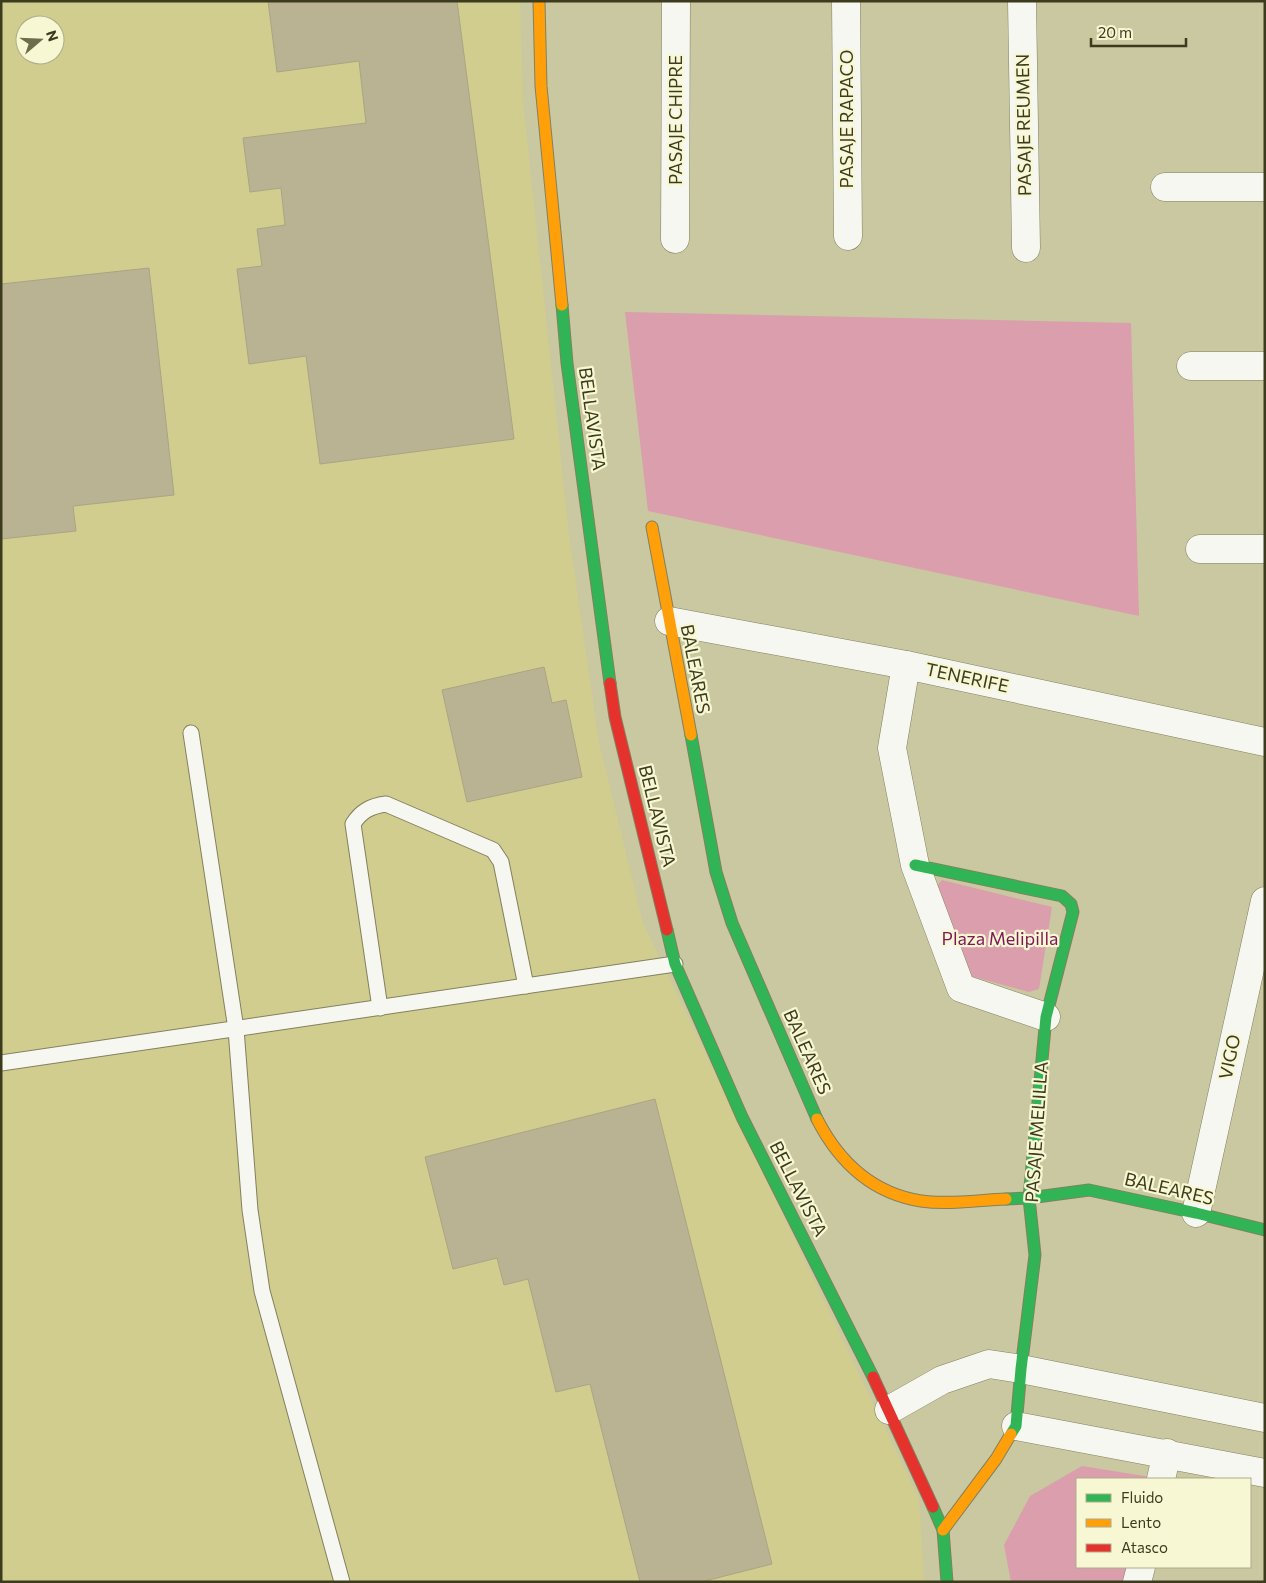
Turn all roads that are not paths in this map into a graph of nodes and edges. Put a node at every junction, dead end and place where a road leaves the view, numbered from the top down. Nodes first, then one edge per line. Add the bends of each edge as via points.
1 (539, 1) edge
2 (676, 1) edge
3 (846, 1) edge
4 (1022, 1) edge
5 (1166, 187) dead end
6 (1265, 187) edge
7 (848, 236) dead end
8 (675, 239) dead end
9 (1026, 248) dead end
10 (1191, 366) dead end
11 (1265, 366) edge
12 (652, 526) dead end
13 (1200, 549) dead end
14 (1265, 549) edge
15 (668, 622) junction
16 (906, 665) junction
17 (191, 733) dead end
18 (1265, 742) edge
19 (915, 865) junction
20 (1265, 901) edge
21 (675, 964) junction
22 (526, 986) junction
23 (380, 1008) junction
24 (1046, 1018) junction
25 (236, 1029) junction
26 (1, 1063) edge
27 (1029, 1198) junction
28 (1196, 1213) junction
29 (1265, 1230) edge
30 (1021, 1369) junction
31 (889, 1410) junction
32 (1265, 1418) edge
33 (1016, 1426) junction
34 (1167, 1453) junction
35 (1265, 1473) edge
36 (1161, 1478) edge
37 (943, 1530) junction
38 (1141, 1568) edge
39 (342, 1582) edge
40 (948, 1582) edge
41 (1138, 1582) edge

1 - 21 street, BELLAVISTA via 541,86 567,363 615,717
2 - 8 street, PASAJE CHIPRE
3 - 7 street, PASAJE RAPACO
4 - 9 street, PASAJE REUMEN
5 - 6 street
10 - 11 street
12 - 15 street, BALEARES
13 - 14 street
15 - 16 street, TENERIFE
15 - 27 street, BALEARES via 716,872 732,924 827,1138 856,1172 898,1195 922,1201 948,1202
16 - 18 street, TENERIFE
16 - 19 street via 892,748
17 - 25 lane
19 - 24 street via 961,988
19 - 24 street, PASAJE MELILLA via 1067,899 1073,912
20 - 28 street, VIGO
21 - 22 lane
21 - 31 street, BELLAVISTA via 742,1117
22 - 23 lane
22 - 23 lane via 501,862 493,850 386,804 359,814 353,824
23 - 25 lane
24 - 27 street, PASAJE MELILLA
25 - 26 lane
25 - 39 lane via 250,1210 262,1291
27 - 28 street, BALEARES via 1089,1190
27 - 30 street, PASAJE MELILLA via 1035,1255
28 - 29 street, BALEARES
30 - 31 street via 988,1364 942,1380
30 - 32 street
30 - 33 street, PASAJE MELILLA
31 - 37 street, BELLAVISTA
33 - 34 street
33 - 37 street via 996,1459
34 - 35 street
34 - 36 street
37 - 40 street, BELLAVISTA
38 - 41 street

